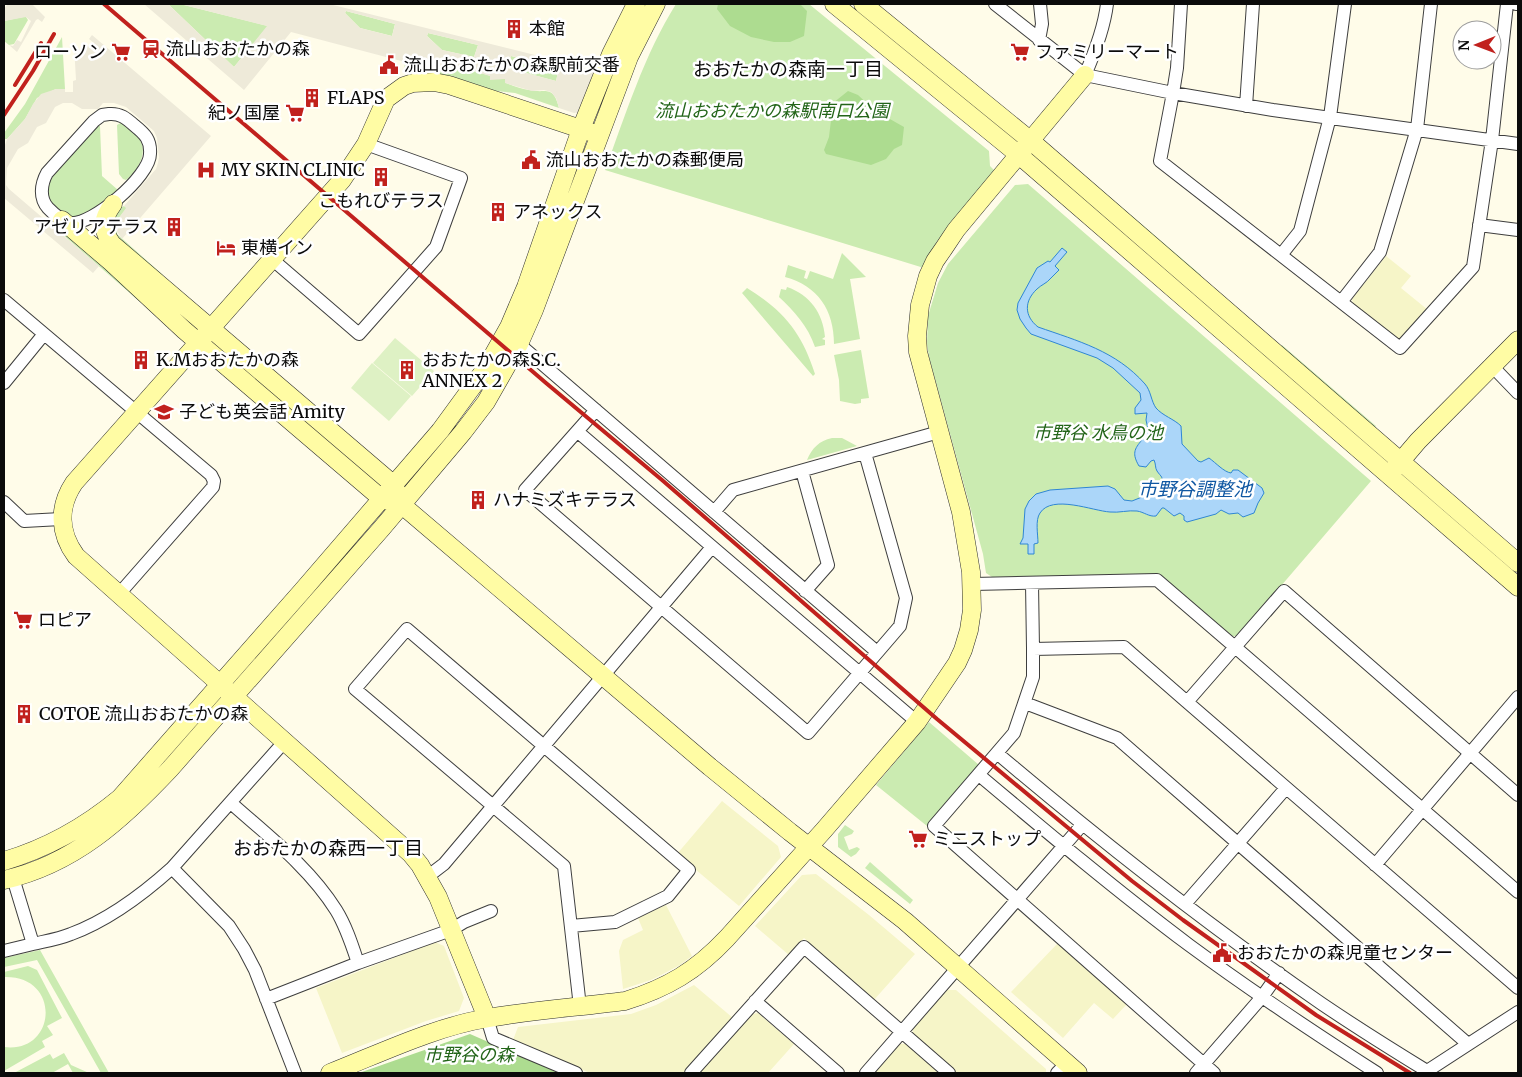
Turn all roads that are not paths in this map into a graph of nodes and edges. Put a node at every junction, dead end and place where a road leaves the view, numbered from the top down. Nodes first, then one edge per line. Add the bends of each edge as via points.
1 (636, 4) edge
2 (656, 4) edge
3 (834, 4) edge
4 (864, 4) edge
5 (995, 4) edge
6 (1040, 4) edge
7 (1107, 4) edge
8 (1181, 4) edge
9 (1253, 4) edge
10 (1345, 4) edge
11 (1431, 4) edge
12 (1507, 4) edge
13 (1040, 40) junction
14 (1085, 75) junction
15 (1173, 93) junction
16 (1246, 106) junction
17 (1330, 117) junction
18 (581, 129) junction
19 (1417, 129) junction
20 (599, 135) junction
21 (1492, 140) junction
22 (1031, 141) junction
23 (366, 144) junction
24 (1518, 144) edge
25 (1019, 155) junction
26 (112, 204) junction
27 (62, 220) junction
28 (1479, 225) junction
29 (1518, 230) edge
30 (1281, 255) junction
31 (272, 260) junction
32 (4, 300) edge
33 (1341, 302) junction
34 (44, 334) junction
35 (204, 335) junction
36 (1518, 340) edge
37 (519, 344) junction
38 (1492, 366) junction
39 (4, 383) edge
40 (1518, 393) edge
41 (596, 410) junction
42 (136, 412) junction
43 (578, 432) junction
44 (939, 432) junction
45 (865, 453) junction
46 (1401, 460) junction
47 (802, 471) junction
48 (1390, 474) junction
49 (394, 485) junction
50 (382, 499) junction
51 (4, 502) edge
52 (402, 505) junction
53 (714, 512) junction
54 (61, 519) junction
55 (712, 547) junction
56 (1518, 563) edge
57 (1032, 583) junction
58 (973, 584) junction
59 (1518, 587) edge
60 (805, 591) junction
61 (118, 594) junction
62 (662, 608) junction
63 (1235, 647) junction
64 (1033, 649) junction
65 (877, 652) junction
66 (859, 674) junction
67 (603, 676) junction
68 (220, 684) junction
69 (234, 696) junction
70 (1518, 697) edge
71 (1187, 702) junction
72 (1025, 704) junction
73 (917, 722) junction
74 (286, 742) junction
75 (544, 746) junction
76 (998, 754) junction
77 (1471, 754) junction
78 (979, 775) junction
79 (1286, 788) junction
80 (1518, 795) edge
81 (231, 803) junction
82 (493, 806) junction
83 (1423, 809) junction
84 (1082, 825) junction
85 (1237, 844) junction
86 (1063, 846) junction
87 (809, 847) junction
88 (4, 861) edge
89 (1374, 864) junction
90 (172, 868) junction
91 (427, 877) junction
92 (8, 879) edge
93 (1518, 892) edge
94 (1017, 899) junction
95 (1185, 904) junction
96 (491, 911) dead end
97 (571, 926) junction
98 (451, 930) junction
99 (33, 944) junction
100 (4, 951) edge
101 (358, 963) junction
102 (959, 967) junction
103 (1279, 974) junction
104 (1518, 988) edge
105 (1262, 997) junction
106 (266, 999) junction
107 (755, 1001) junction
108 (580, 1007) junction
109 (1518, 1012) edge
110 (488, 1018) junction
111 (902, 1032) junction
112 (1468, 1044) junction
113 (1200, 1069) edge
114 (1067, 1070) edge
115 (1425, 1072) edge
116 (295, 1073) edge
117 (330, 1073) edge
118 (576, 1073) edge
119 (691, 1073) edge
120 (838, 1073) edge
121 (866, 1073) edge
122 (949, 1073) edge
123 (1214, 1073) edge
124 (1377, 1073) edge

1 - 18 street via 611,54
2 - 20 street via 629,57
3 - 25 street
4 - 22 street
5 - 13 street
6 - 13 street
7 - 14 street via 1101,36
8 - 15 street
9 - 16 street
10 - 17 street
11 - 19 street
12 - 21 street
13 - 14 street
14 - 15 street
14 - 22 street
15 - 16 street
15 - 30 street via 1160,162
16 - 17 street
17 - 19 street
17 - 30 street via 1300,231
18 - 20 street
18 - 23 street via 449,85 422,82 404,86 386,99
18 - 49 street via 536,262 509,327 486,368 455,412
19 - 21 street
19 - 33 street via 1380,252
20 - 37 street via 546,281
21 - 24 street
21 - 28 street
22 - 25 street
22 - 46 street
23 - 31 street via 342,180
23 - 31 street via 461,178 436,247 359,334
25 - 44 street via 944,248 924,289 918,320 918,352
25 - 48 street
26 - 27 street via 77,222
26 - 27 street via 146,166 150,155 146,136 124,117 114,113 97,118 44,179 44,202
26 - 35 street via 103,225 112,244
27 - 35 street
28 - 29 street
28 - 33 street via 1473,267 1400,348
30 - 33 street
31 - 35 street
32 - 34 street
34 - 39 street
34 - 42 street
35 - 42 street
35 - 49 street
35 - 50 street
36 - 38 street
37 - 41 street
37 - 52 street via 486,402
38 - 40 street
38 - 46 street
41 - 43 street
41 - 53 street
42 - 54 street via 74,483 67,493
42 - 61 street via 211,475 214,481 213,487
43 - 55 street
43 - 62 street via 525,490
44 - 45 street
44 - 58 street via 961,512
45 - 47 street
45 - 65 street via 906,598 900,626
46 - 48 street
46 - 56 street
47 - 53 street via 733,490
47 - 60 street via 828,565
48 - 59 street
49 - 50 street
49 - 52 street
50 - 52 street
50 - 68 street
51 - 54 street via 24,521
52 - 67 street
52 - 69 street
53 - 60 street
54 - 61 street via 69,547
55 - 62 street
55 - 66 street
57 - 58 street
57 - 63 street via 1158,580
57 - 64 street
58 - 73 street via 971,620 963,650
60 - 65 street
61 - 68 street
62 - 66 street via 808,732
62 - 67 street
63 - 71 street
63 - 77 street via 1284,591
63 - 83 street
64 - 71 street via 1124,647
64 - 72 street via 1033,677
65 - 66 street
66 - 73 street
67 - 75 street
67 - 87 street
68 - 69 street
68 - 88 street via 126,791 100,814 62,838
69 - 74 street
69 - 92 street via 164,776 119,820 66,857
70 - 77 street
71 - 79 street
72 - 76 street via 1014,733
72 - 85 street via 1117,738
73 - 87 street
74 - 81 street
74 - 91 street via 411,854
75 - 82 street
75 - 82 street via 406,629 355,689
75 - 97 street via 689,870 668,896 615,922
76 - 78 street
76 - 84 street
77 - 80 street
77 - 83 street
78 - 86 street
78 - 94 street via 934,826
79 - 85 street
79 - 89 street
81 - 90 street
81 - 101 street via 298,862 321,887 337,911
82 - 91 street via 444,864
82 - 97 street via 564,866
83 - 89 street
83 - 93 street
84 - 86 street
84 - 95 street
85 - 95 street
85 - 112 street
86 - 94 street
86 - 105 street
87 - 102 street
87 - 108 street via 714,952 680,979 624,1001
89 - 104 street
90 - 99 street via 136,898 98,922 71,934
90 - 106 street via 229,926 248,956
91 - 98 street
92 - 99 street
94 - 102 street
94 - 113 street
95 - 103 street
96 - 98 street
97 - 108 street
98 - 101 street
98 - 110 street
99 - 100 street
101 - 106 street
102 - 111 street
102 - 114 street
103 - 105 street
103 - 115 street
105 - 113 street
105 - 124 street
106 - 116 street
107 - 111 street via 804,947
107 - 119 street
107 - 120 street
108 - 110 street
109 - 112 street
110 - 117 street via 422,1037
110 - 118 street via 493,1038
111 - 121 street
111 - 122 street
112 - 115 street
113 - 123 street

